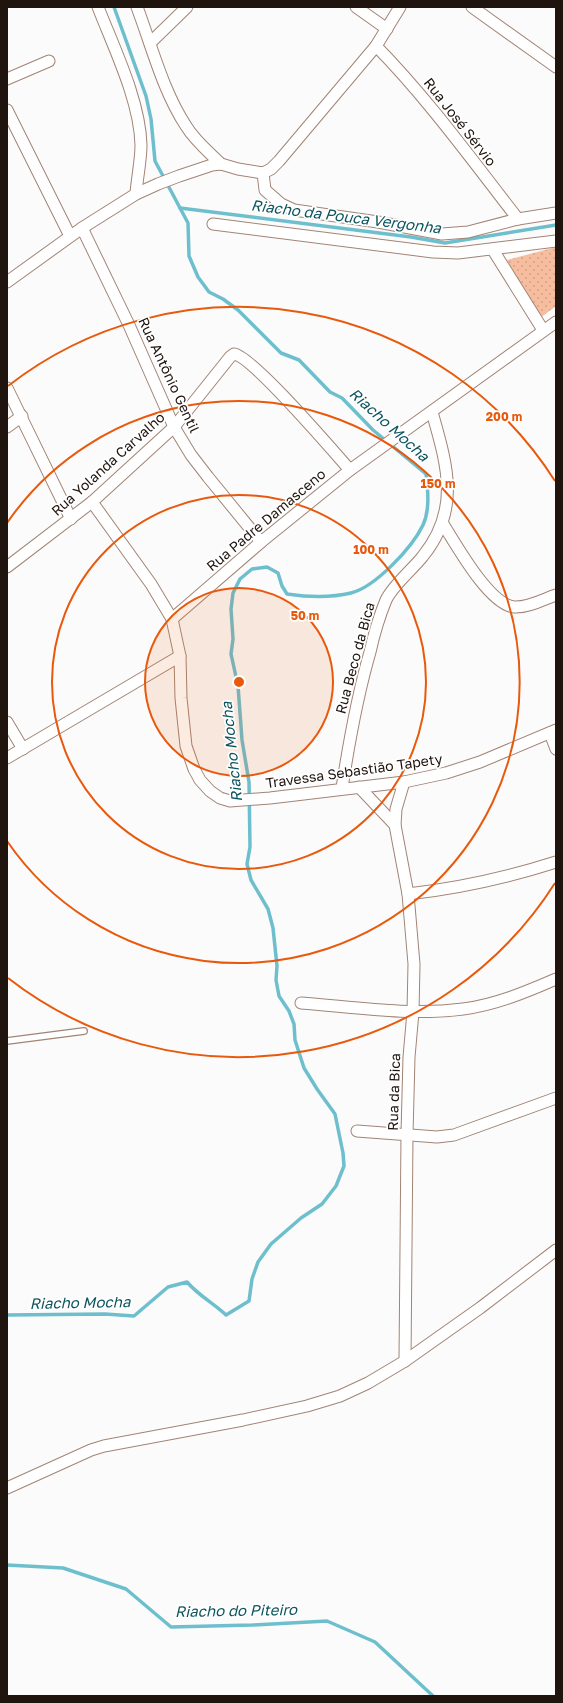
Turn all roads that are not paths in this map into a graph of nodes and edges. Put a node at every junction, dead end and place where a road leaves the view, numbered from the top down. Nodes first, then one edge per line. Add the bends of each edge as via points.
1 (98, 7) edge
2 (137, 7) edge
3 (187, 7) edge
4 (356, 7) edge
5 (400, 7) edge
6 (472, 7) edge
7 (387, 29) junction
8 (150, 43) junction
9 (376, 46) junction
10 (49, 61) dead end
11 (556, 67) edge
12 (7, 79) edge
13 (7, 110) edge
14 (221, 164) junction
15 (263, 173) junction
16 (136, 194) junction
17 (556, 213) edge
18 (518, 219) junction
19 (213, 224) dead end
20 (82, 228) junction
21 (70, 236) junction
22 (556, 241) edge
23 (494, 250) junction
24 (7, 282) edge
25 (556, 322) edge
26 (543, 330) junction
27 (7, 388) edge
28 (432, 412) junction
29 (22, 416) junction
30 (7, 427) edge
31 (174, 427) junction
32 (350, 470) junction
33 (92, 502) junction
34 (71, 519) junction
35 (443, 524) junction
36 (261, 542) junction
37 (7, 567) edge
38 (556, 595) edge
39 (172, 619) junction
40 (180, 656) junction
41 (7, 722) edge
42 (553, 732) edge
43 (23, 749) junction
44 (556, 750) edge
45 (7, 758) edge
46 (404, 782) junction
47 (359, 786) junction
48 (342, 788) junction
49 (395, 825) junction
50 (556, 862) edge
51 (408, 894) junction
52 (556, 979) edge
53 (301, 1002) dead end
54 (413, 1012) junction
55 (84, 1031) dead end
56 (7, 1041) edge
57 (556, 1098) edge
58 (357, 1131) dead end
59 (407, 1134) junction
60 (556, 1250) edge
61 (405, 1361) junction
62 (7, 1488) edge

1 - 16 street via 139,123 141,146
2 - 8 street
3 - 8 street
4 - 7 street
5 - 7 street
6 - 11 street
7 - 9 street
8 - 14 street via 172,100 186,126 196,140
9 - 15 street via 279,161
9 - 18 street, Rua José Sérvio via 418,92
10 - 12 street
13 - 21 street
14 - 15 street
14 - 16 street via 205,167
15 - 18 street via 265,190 281,204 294,210 442,234 468,232
16 - 20 street
17 - 18 street
19 - 23 street via 433,252 458,254
20 - 21 street
20 - 31 street, Rua Antônio Gentil
21 - 24 street
22 - 23 street
23 - 26 street
25 - 26 street
26 - 28 street
27 - 29 street
28 - 32 street, Rua Padre Damasceno
28 - 35 street, Rua Beco da Bica via 442,450 448,492
29 - 30 street
29 - 34 street
31 - 32 street, Rua Yolanda Carvalho via 234,354 242,356 269,382
31 - 33 street, Rua Yolanda Carvalho
31 - 36 street, Rua Antônio Gentil via 208,477
32 - 36 street, Rua Padre Damasceno
33 - 34 street, Rua Yolanda Carvalho
33 - 39 street via 151,584
34 - 37 street, Rua Yolanda Carvalho
35 - 38 street via 481,582 504,604 516,607
35 - 48 street, Rua Beco da Bica via 425,554 387,598 380,615 366,663
36 - 39 street, Rua Padre Damasceno
39 - 40 street
40 - 43 street
40 - 48 street, Travessa Sebastião Tapety via 180,698 186,746 194,769 210,791 230,801
41 - 43 street
42 - 44 street
42 - 46 street, Travessa Sebastião Tapety via 480,762
43 - 45 street
46 - 47 street, Travessa Sebastião Tapety
46 - 49 street, Rua da Bica via 396,810
47 - 48 street, Travessa Sebastião Tapety
47 - 49 street
49 - 51 street, Rua da Bica
50 - 51 street via 486,882
51 - 54 street, Rua da Bica via 412,934
52 - 54 street via 516,996 464,1009
53 - 54 street
54 - 59 street, Rua da Bica
55 - 56 lane
57 - 59 street via 454,1135
58 - 59 street
59 - 61 street, Rua da Bica
60 - 61 street
61 - 62 street via 340,1396 307,1406 104,1446

